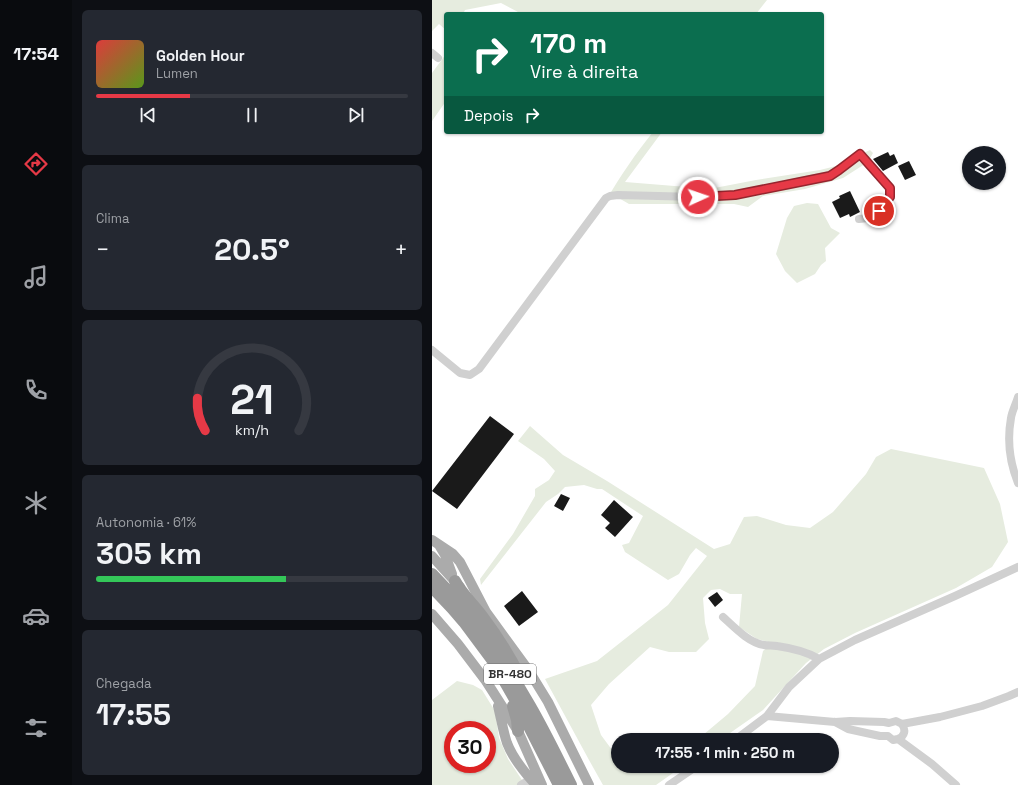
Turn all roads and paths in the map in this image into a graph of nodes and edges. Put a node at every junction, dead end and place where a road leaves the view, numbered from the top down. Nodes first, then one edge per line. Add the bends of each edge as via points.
1 (859, 219) dead end
2 (432, 350) edge
3 (1018, 397) edge
4 (1018, 484) edge
5 (435, 542) edge
6 (432, 556) edge
7 (1018, 560) edge
8 (1014, 568) edge
9 (432, 574) edge
10 (455, 581) junction
11 (432, 587) edge
12 (486, 612) junction
13 (432, 614) edge
14 (722, 617) dead end
15 (464, 622) junction
16 (819, 659) junction
17 (1018, 692) edge
18 (496, 698) junction
19 (530, 706) junction
20 (767, 716) junction
21 (835, 722) junction
22 (889, 723) junction
23 (902, 724) junction
24 (518, 731) junction
25 (744, 733) edge
26 (888, 736) junction
27 (898, 739) junction
28 (520, 766) junction
29 (687, 773) edge
30 (534, 782) edge
31 (521, 785) edge
32 (542, 785) edge
33 (559, 785) edge
34 (571, 785) edge
35 (589, 785) edge
36 (669, 785) edge
37 (956, 785) edge

1 - 2 street via 868,218 879,211 890,197 890,188 860,154 830,176 735,195 610,196 479,369 470,375 460,373
3 - 4 street via 1011,417 1010,442 1013,472
5 - 10 main road via 447,560
5 - 12 main road via 460,562
6 - 10 main road
7 - 8 street
8 - 16 street
9 - 19 highway, BR-480 via 486,637
10 - 12 main road
10 - 19 highway via 511,658 522,680
11 - 15 highway, BR-480
12 - 35 main road via 544,696
13 - 18 main road via 458,644
14 - 16 street via 751,641 810,653
15 - 24 highway via 514,708
15 - 33 highway, BR-480 via 493,661
16 - 20 street via 789,688
17 - 23 street via 982,706
18 - 24 main road
18 - 28 main road via 507,742
19 - 34 highway, BR-480
20 - 21 street
20 - 25 street
21 - 22 street
21 - 26 street via 848,729
22 - 23 street via 896,721
22 - 26 street via 886,729
23 - 27 street via 905,730 903,736
24 - 28 main road
24 - 32 main road
26 - 27 street via 891,739
27 - 37 street
28 - 30 main road
29 - 36 street
30 - 31 street

